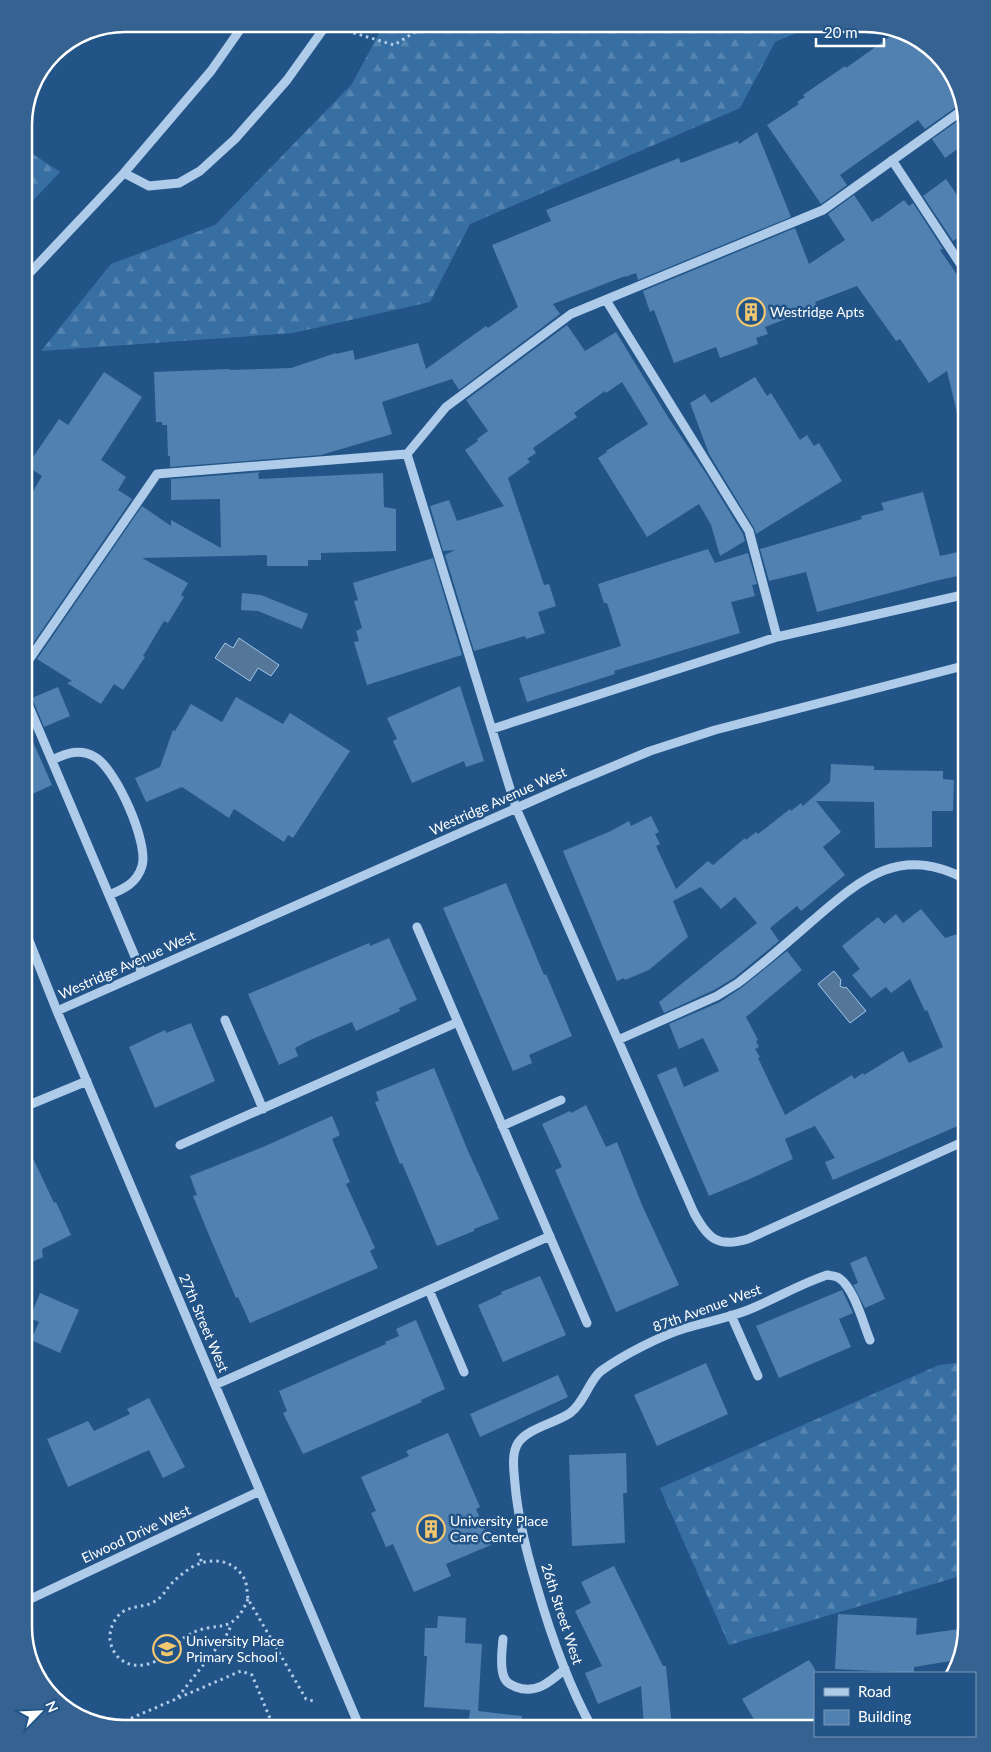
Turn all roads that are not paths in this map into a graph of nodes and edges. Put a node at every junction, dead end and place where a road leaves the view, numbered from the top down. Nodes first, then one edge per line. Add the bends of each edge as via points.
1 (238, 32) edge
2 (320, 32) edge
3 (958, 114) edge
4 (892, 160) junction
5 (124, 173) junction
6 (958, 260) edge
7 (33, 270) edge
8 (606, 300) junction
9 (407, 454) junction
10 (958, 596) edge
11 (777, 637) junction
12 (33, 654) edge
13 (958, 667) edge
14 (33, 714) edge
15 (492, 730) junction
16 (52, 760) junction
17 (516, 808) junction
18 (958, 875) edge
19 (109, 895) junction
20 (417, 927) dead end
21 (32, 949) edge
22 (142, 973) junction
23 (57, 1011) junction
24 (225, 1020) dead end
25 (458, 1022) junction
26 (618, 1040) junction
27 (86, 1082) junction
28 (561, 1100) dead end
29 (32, 1104) edge
30 (263, 1109) junction
31 (502, 1126) junction
32 (958, 1144) edge
33 (180, 1145) dead end
34 (550, 1236) junction
35 (429, 1290) junction
36 (731, 1315) junction
37 (587, 1323) dead end
38 (870, 1340) dead end
39 (464, 1372) dead end
40 (758, 1376) dead end
41 (215, 1385) junction
42 (260, 1491) junction
43 (517, 1505) joint
44 (32, 1598) edge
45 (503, 1639) dead end
46 (565, 1670) junction
47 (356, 1719) edge
48 (588, 1720) edge

1 - 5 street via 211,71
2 - 5 street via 287,80 235,139 200,171 179,183 149,186
3 - 4 street
4 - 6 street
4 - 8 street via 823,210
5 - 7 street
8 - 9 street via 571,314 446,407
8 - 11 street via 749,531
9 - 12 street via 157,474
9 - 15 street
10 - 11 street
11 - 15 street
13 - 17 street, Westridge Avenue West via 715,730 650,751
14 - 16 street
15 - 17 street
16 - 19 street
16 - 19 street via 77,752 95,757 116,780 137,828 143,856 138,876 126,888
17 - 22 street, Westridge Avenue West
17 - 26 street
18 - 26 street via 937,866 921,865 874,874 848,891 738,984
19 - 22 street
20 - 25 street
21 - 23 street, 27th Street West
22 - 23 street, Westridge Avenue West
23 - 27 street, 27th Street West
24 - 30 street
25 - 30 street
25 - 31 street
26 - 32 street via 694,1213 705,1232 717,1241 738,1242 757,1235
27 - 29 street
27 - 41 street, 27th Street West
28 - 31 street
30 - 33 street
31 - 34 street
34 - 35 street
34 - 37 street
35 - 39 street
35 - 41 street
36 - 38 street, 87th Avenue West via 816,1279 837,1276 852,1293
36 - 40 street
36 - 43 street, 87th Avenue West via 683,1329 618,1360 599,1372 572,1412 526,1435 514,1453
41 - 42 street, 27th Street West
42 - 44 street, Elwood Drive West
42 - 47 street, 27th Street West
43 - 46 street, 26th Street West via 530,1563
45 - 46 street via 502,1672 510,1685 530,1690 538,1688
46 - 48 street, 26th Street West

